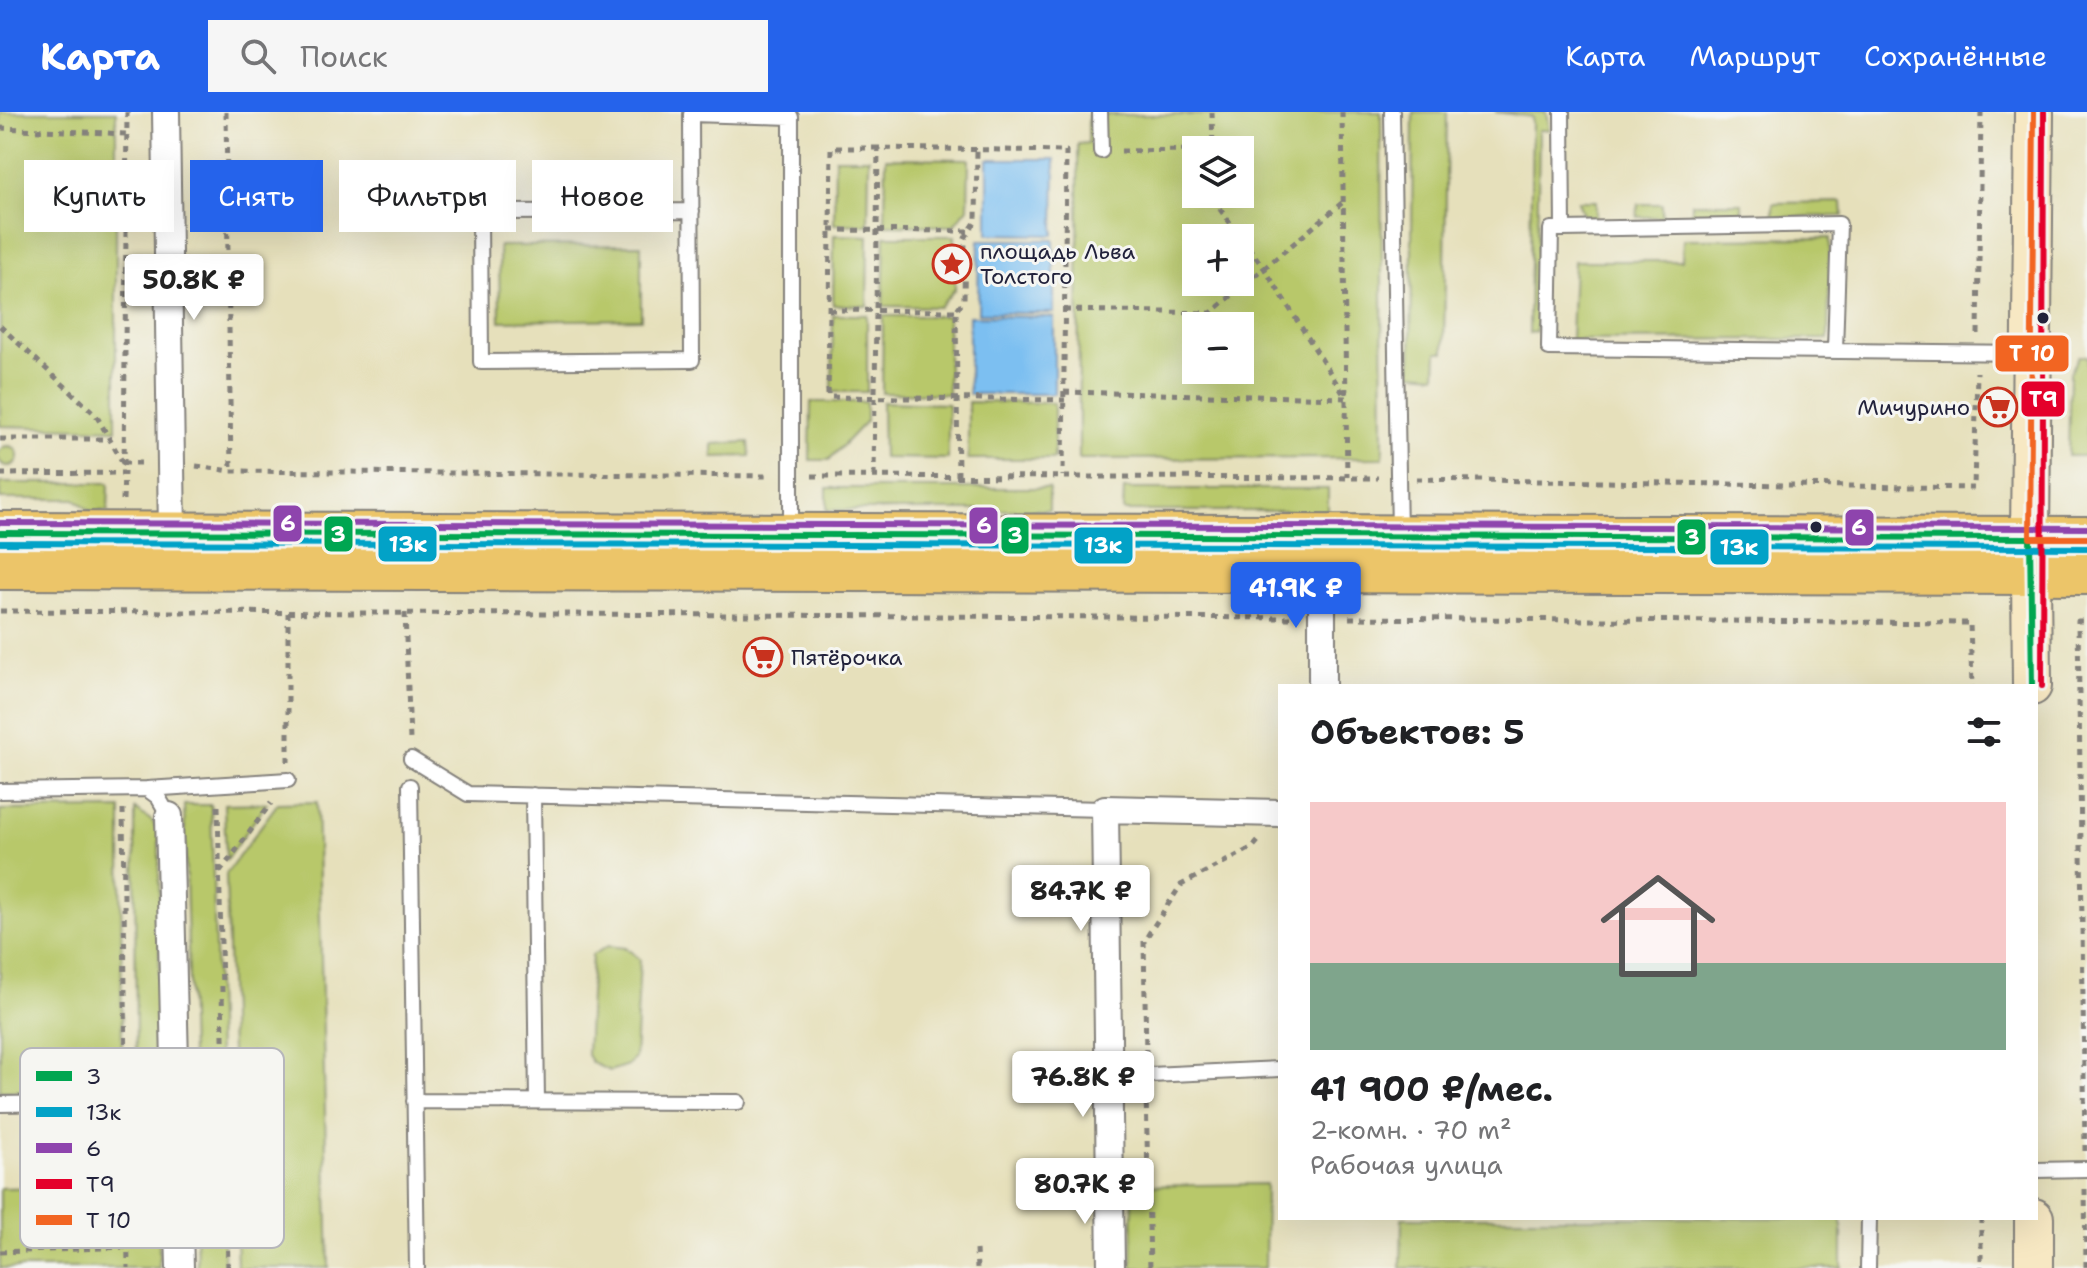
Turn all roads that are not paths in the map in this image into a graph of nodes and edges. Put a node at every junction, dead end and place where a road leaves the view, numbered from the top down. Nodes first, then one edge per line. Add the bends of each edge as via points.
1 (166, 112) edge
2 (1100, 112) edge
3 (1392, 112) edge
4 (1562, 112) edge
5 (2034, 112) edge
6 (754, 114) edge
7 (1101, 151) road end
8 (692, 211) junction
9 (1563, 229) junction
10 (1835, 351) junction
11 (2033, 353) junction
12 (0, 533) edge
13 (791, 535) junction
14 (2087, 538) edge
15 (1399, 539) junction
16 (172, 551) junction
17 (2030, 556) junction
18 (0, 568) edge
19 (1322, 573) junction
20 (2087, 573) edge
21 (1322, 684) edge
22 (2032, 684) edge
23 (411, 759) road end
24 (288, 780) road end
25 (410, 786) dead end
26 (147, 789) junction
27 (0, 791) edge
28 (533, 795) junction
29 (1105, 809) junction
30 (169, 816) joint
31 (1276, 820) edge
32 (175, 1048) edge
33 (1278, 1069) edge
34 (1107, 1077) junction
35 (414, 1101) junction
36 (537, 1101) junction
37 (738, 1102) dead end
38 (0, 1104) edge
39 (20, 1104) edge
40 (2086, 1169) edge
41 (2038, 1170) edge
42 (1869, 1220) edge
43 (2034, 1220) edge
44 (180, 1248) edge
45 (180, 1268) edge
46 (417, 1268) edge
47 (1111, 1268) edge
48 (1868, 1268) edge
49 (2034, 1268) edge

1 - 16 street
2 - 7 lane
3 - 15 lane
4 - 9 lane
5 - 11 main road
6 - 8 lane via 691,114
6 - 13 lane via 791,117
8 - 8 lane via 480,212 481,362 692,360
9 - 10 lane via 1839,224
9 - 10 lane via 1551,229 1549,348
10 - 11 lane
11 - 17 main road
12 - 16 main road
13 - 15 main road
13 - 16 main road
14 - 17 main road
15 - 17 main road
16 - 18 main road
16 - 19 main road
17 - 19 main road
17 - 20 main road
17 - 22 main road
19 - 21 street
23 - 28 lane via 468,794
24 - 26 lane
25 - 35 lane
26 - 27 lane
26 - 30 lane
28 - 29 lane
28 - 36 lane
29 - 31 street
29 - 34 street
30 - 32 street
33 - 34 lane
34 - 47 street
35 - 36 lane
35 - 46 lane
36 - 37 lane
38 - 39 lane
40 - 41 lane
42 - 48 lane
43 - 49 main road
44 - 45 street

